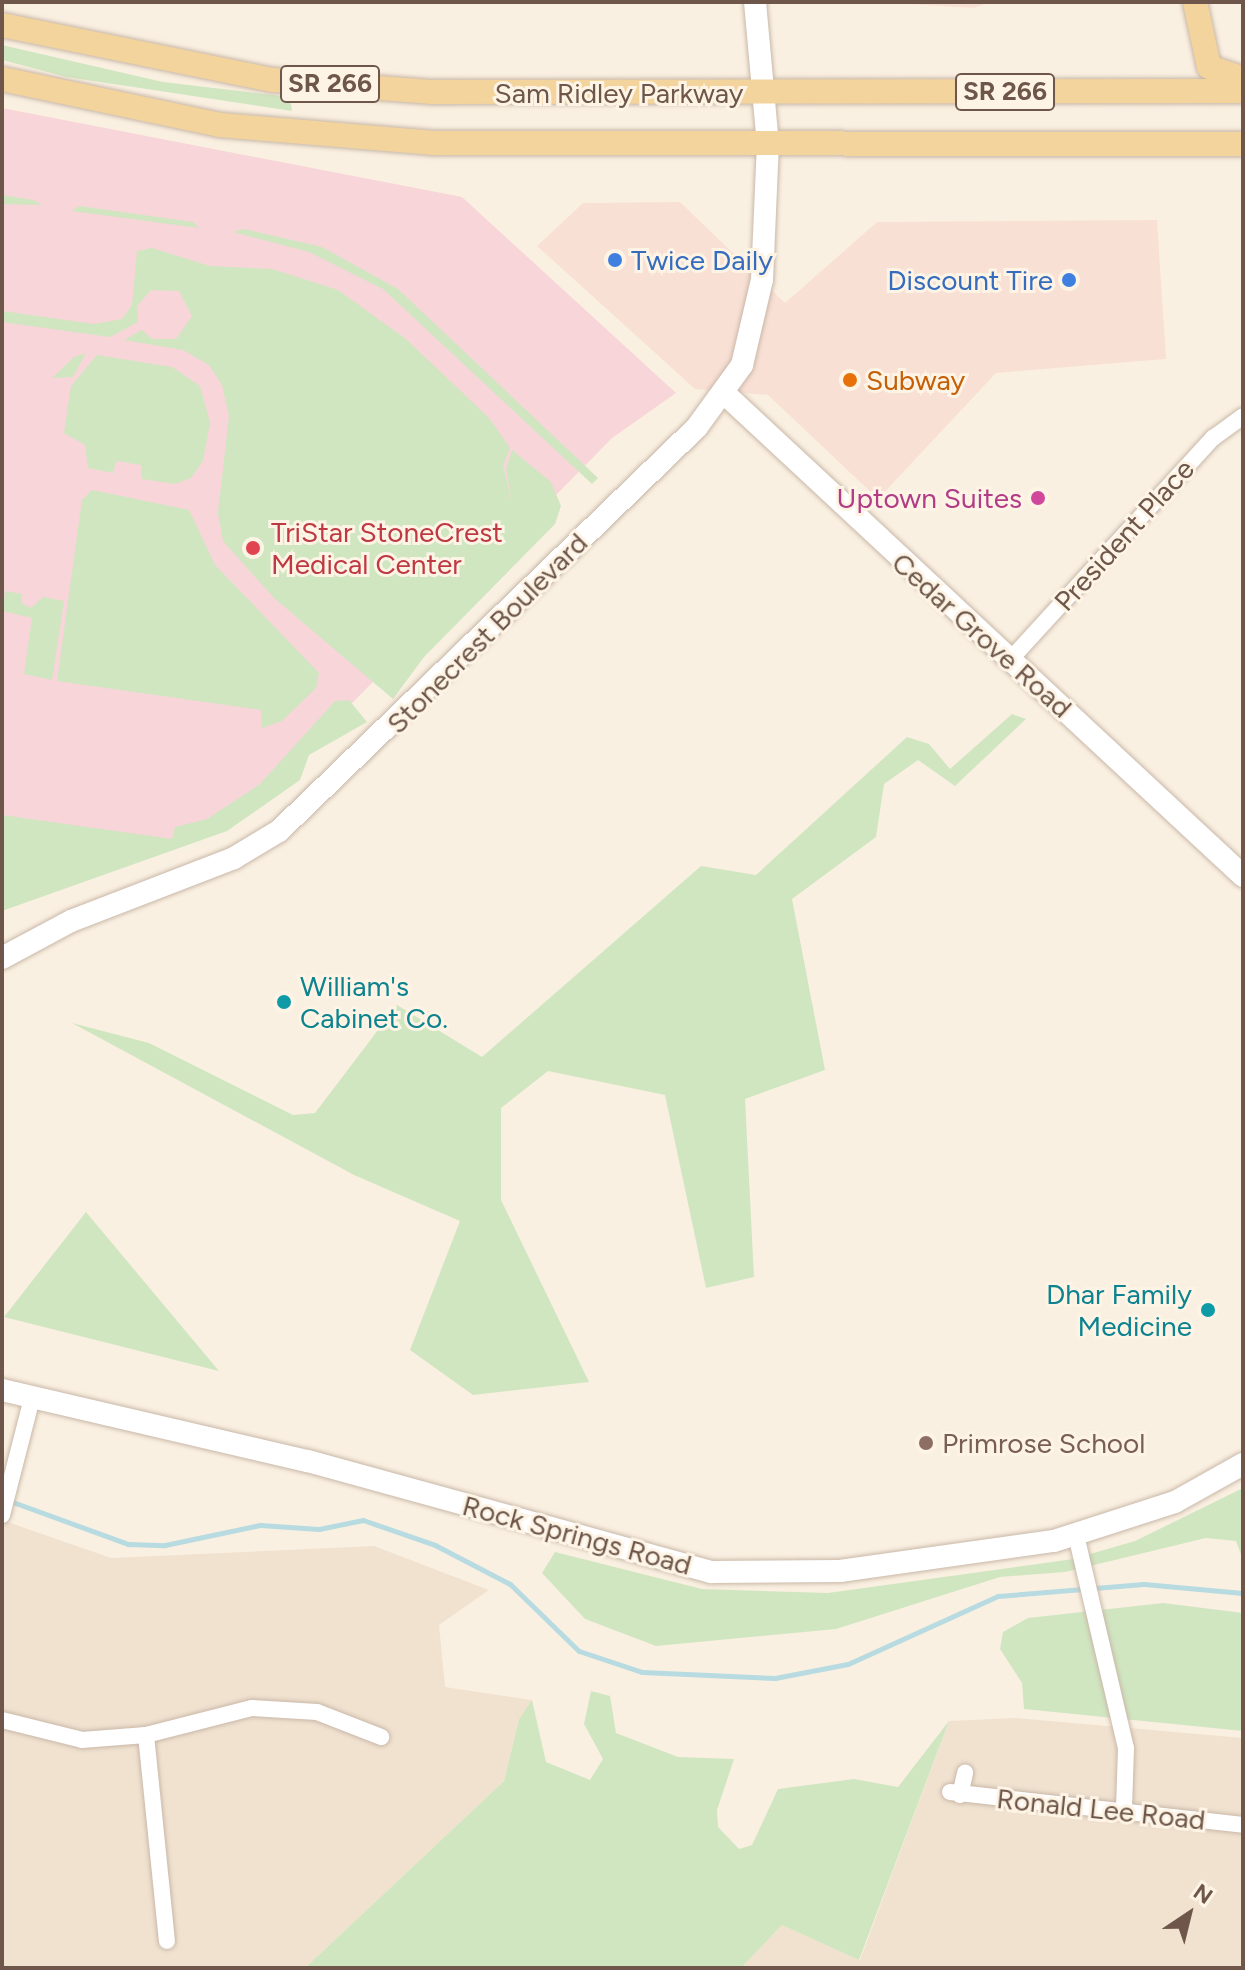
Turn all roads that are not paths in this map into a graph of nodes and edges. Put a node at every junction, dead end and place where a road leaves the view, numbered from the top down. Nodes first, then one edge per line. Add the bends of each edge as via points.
1 (755, 2) edge
2 (1195, 2) edge
3 (2, 25) edge
4 (2, 79) edge
5 (1243, 79) edge
6 (1243, 91) edge
7 (767, 93) junction
8 (1243, 144) edge
9 (768, 145) junction
10 (724, 393) junction
11 (1243, 416) edge
12 (1010, 660) junction
13 (1243, 876) edge
14 (2, 958) edge
15 (2, 1390) edge
16 (32, 1398) junction
17 (1243, 1464) edge
18 (2, 1515) edge
19 (1076, 1535) junction
20 (2, 1720) edge
21 (146, 1735) junction
22 (381, 1737) dead end
23 (965, 1773) dead end
24 (1124, 1808) junction
25 (1243, 1825) edge
26 (167, 1941) dead end

1 - 7 street, Stonecrest Boulevard
2 - 5 main road via 1209,67
3 - 7 main road, Sam Ridley Parkway / SR 266 via 273,80 431,92
4 - 9 main road, Sam Ridley Parkway / SR 266 via 220,125 373,138
6 - 7 main road, Sam Ridley Parkway / SR 266
7 - 9 street, Stonecrest Boulevard
8 - 9 main road, Sam Ridley Parkway / SR 266
9 - 10 street, Stonecrest Boulevard via 762,280 750,339
10 - 12 street, Cedar Grove Road
10 - 14 street, Stonecrest Boulevard via 375,745 279,831 234,858 71,921
11 - 12 street, President Place via 1213,438
12 - 13 street, Cedar Grove Road
15 - 16 street, Rock Springs Road
16 - 18 street
16 - 19 street, Rock Springs Road via 297,1458 711,1572 861,1569
17 - 19 street, Rock Springs Road via 1175,1502
19 - 24 street via 1126,1748
20 - 21 street via 82,1740
21 - 22 street via 252,1708 317,1712
21 - 26 street
23 - 24 street, Ronald Lee Road via 955,1793
24 - 25 street, Ronald Lee Road

